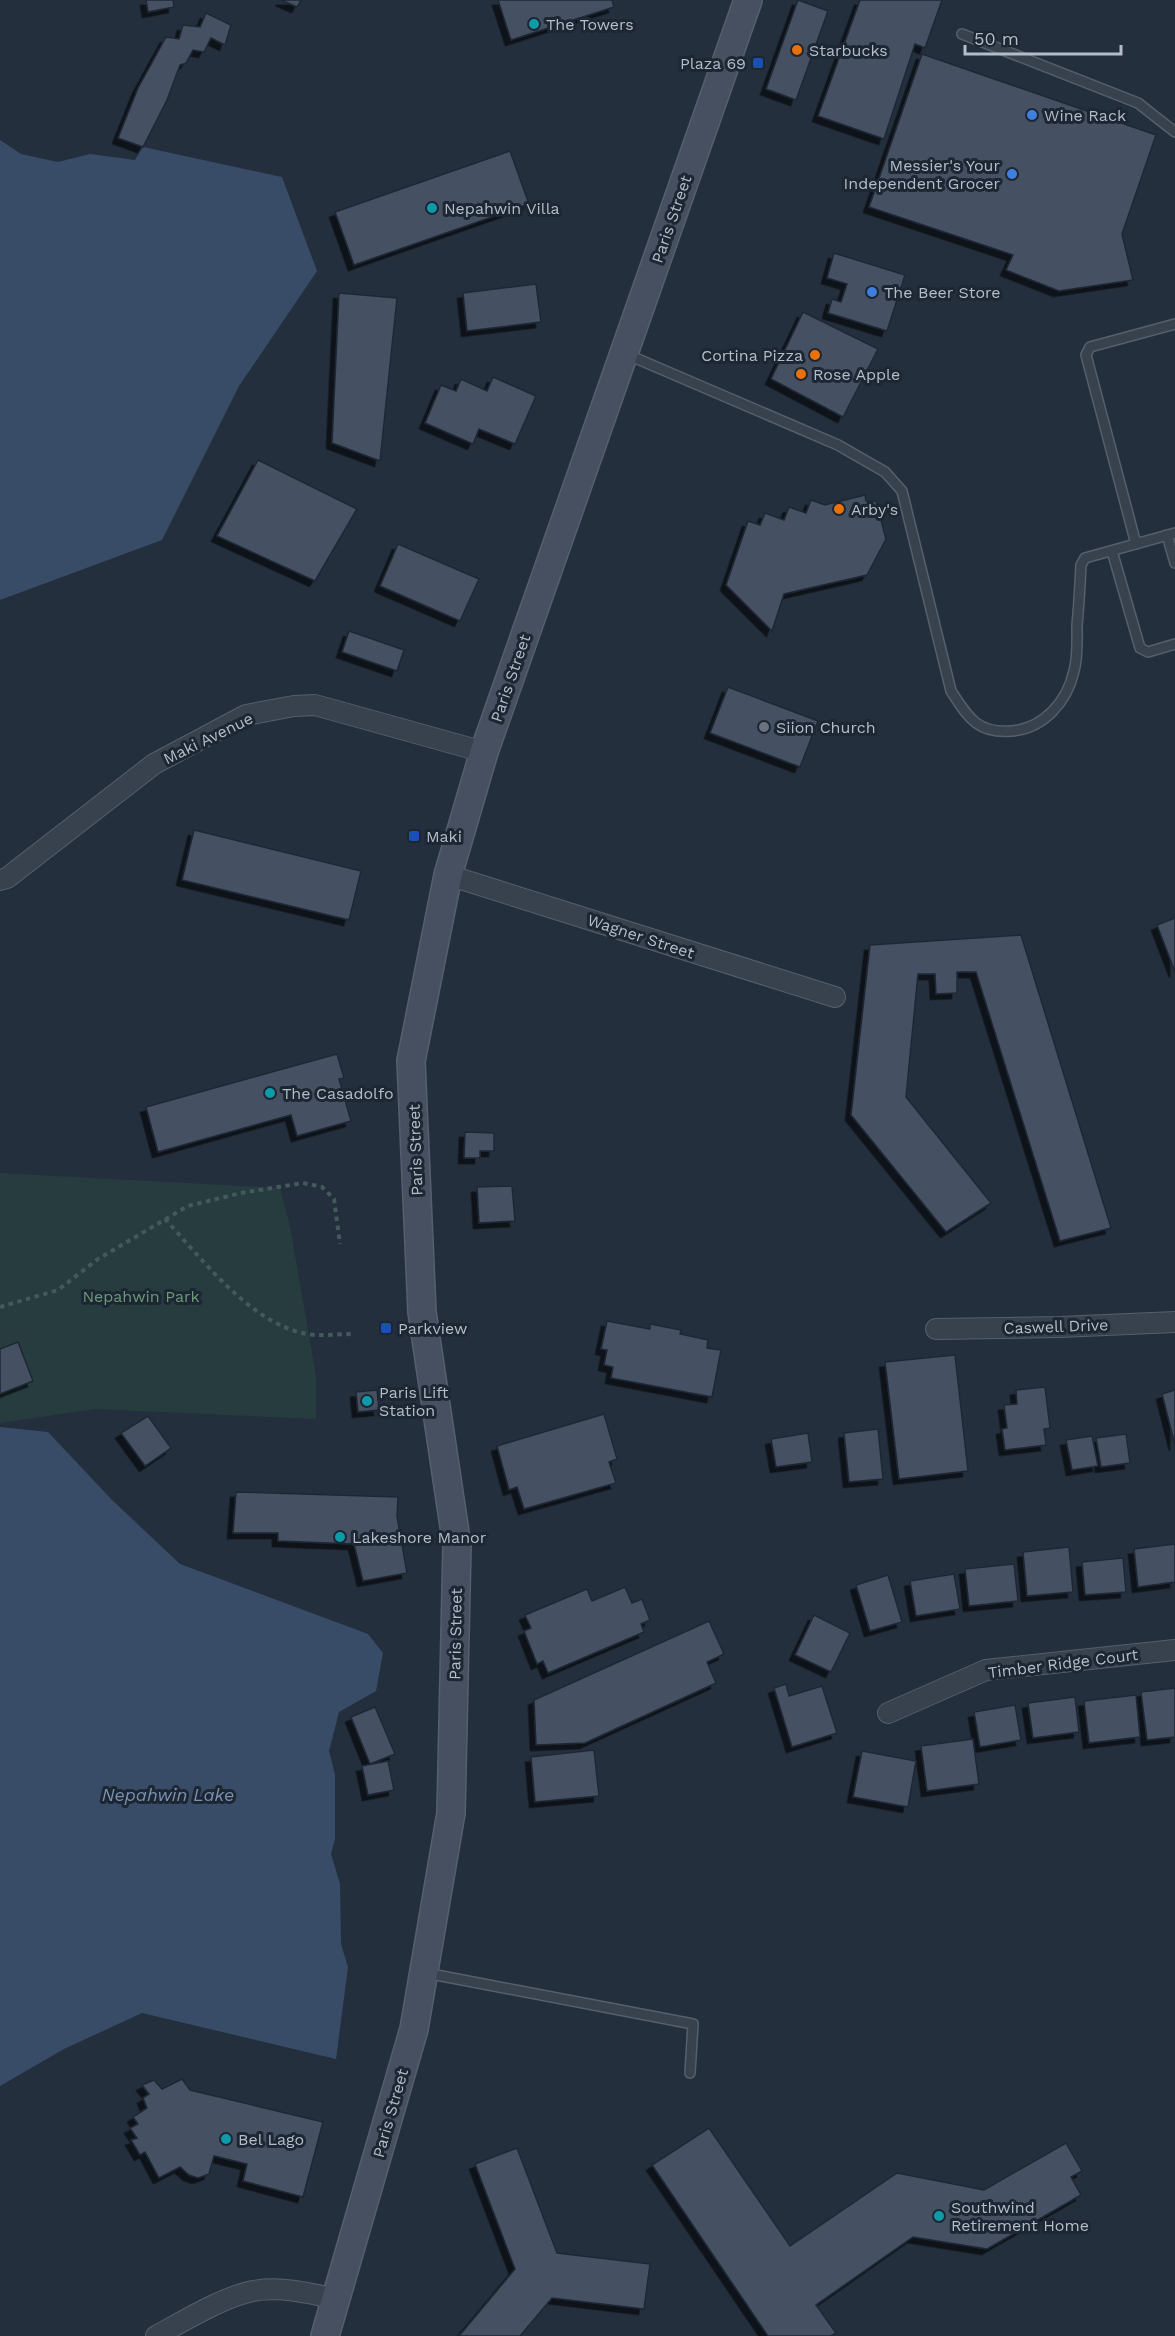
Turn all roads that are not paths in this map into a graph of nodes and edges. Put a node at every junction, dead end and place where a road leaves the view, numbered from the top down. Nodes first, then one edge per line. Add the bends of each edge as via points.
1 (748, 0) edge
2 (962, 34) dead end
3 (1175, 132) edge
4 (1175, 324) edge
5 (624, 353) junction
6 (1171, 534) edge
7 (1136, 544) junction
8 (1112, 550) junction
9 (1175, 563) edge
10 (1175, 644) edge
11 (484, 752) junction
12 (448, 875) junction
13 (0, 880) edge
14 (835, 997) dead end
15 (1175, 1322) edge
16 (936, 1329) dead end
17 (1175, 1650) edge
18 (888, 1713) dead end
19 (423, 1973) junction
20 (690, 2073) dead end
21 (336, 2299) junction
22 (166, 2333) edge
23 (325, 2336) edge

1 - 5 main road, Paris Street
2 - 3 lane via 1138,103
4 - 7 lane via 1090,347 1086,355
5 - 8 lane via 838,445 885,472 902,490 951,691 969,719 983,727 1016,730 1055,711 1068,692 1075,670 1081,565 1085,558
5 - 11 main road, Paris Street
6 - 7 lane
6 - 9 lane
7 - 8 lane
8 - 10 lane via 1140,648 1148,652
11 - 12 main road, Paris Street
11 - 13 street, Maki Avenue via 315,705 246,715 154,765
12 - 14 street, Wagner Street
12 - 19 main road, Paris Street via 411,1061 422,1312 457,1546 451,1813
15 - 16 street, Caswell Drive
17 - 18 street, Timber Ridge Court via 986,1670
19 - 20 lane via 693,2024
19 - 21 main road, Paris Street via 414,2029
21 - 22 street via 304,2291 253,2291 206,2309
21 - 23 main road, Paris Street

